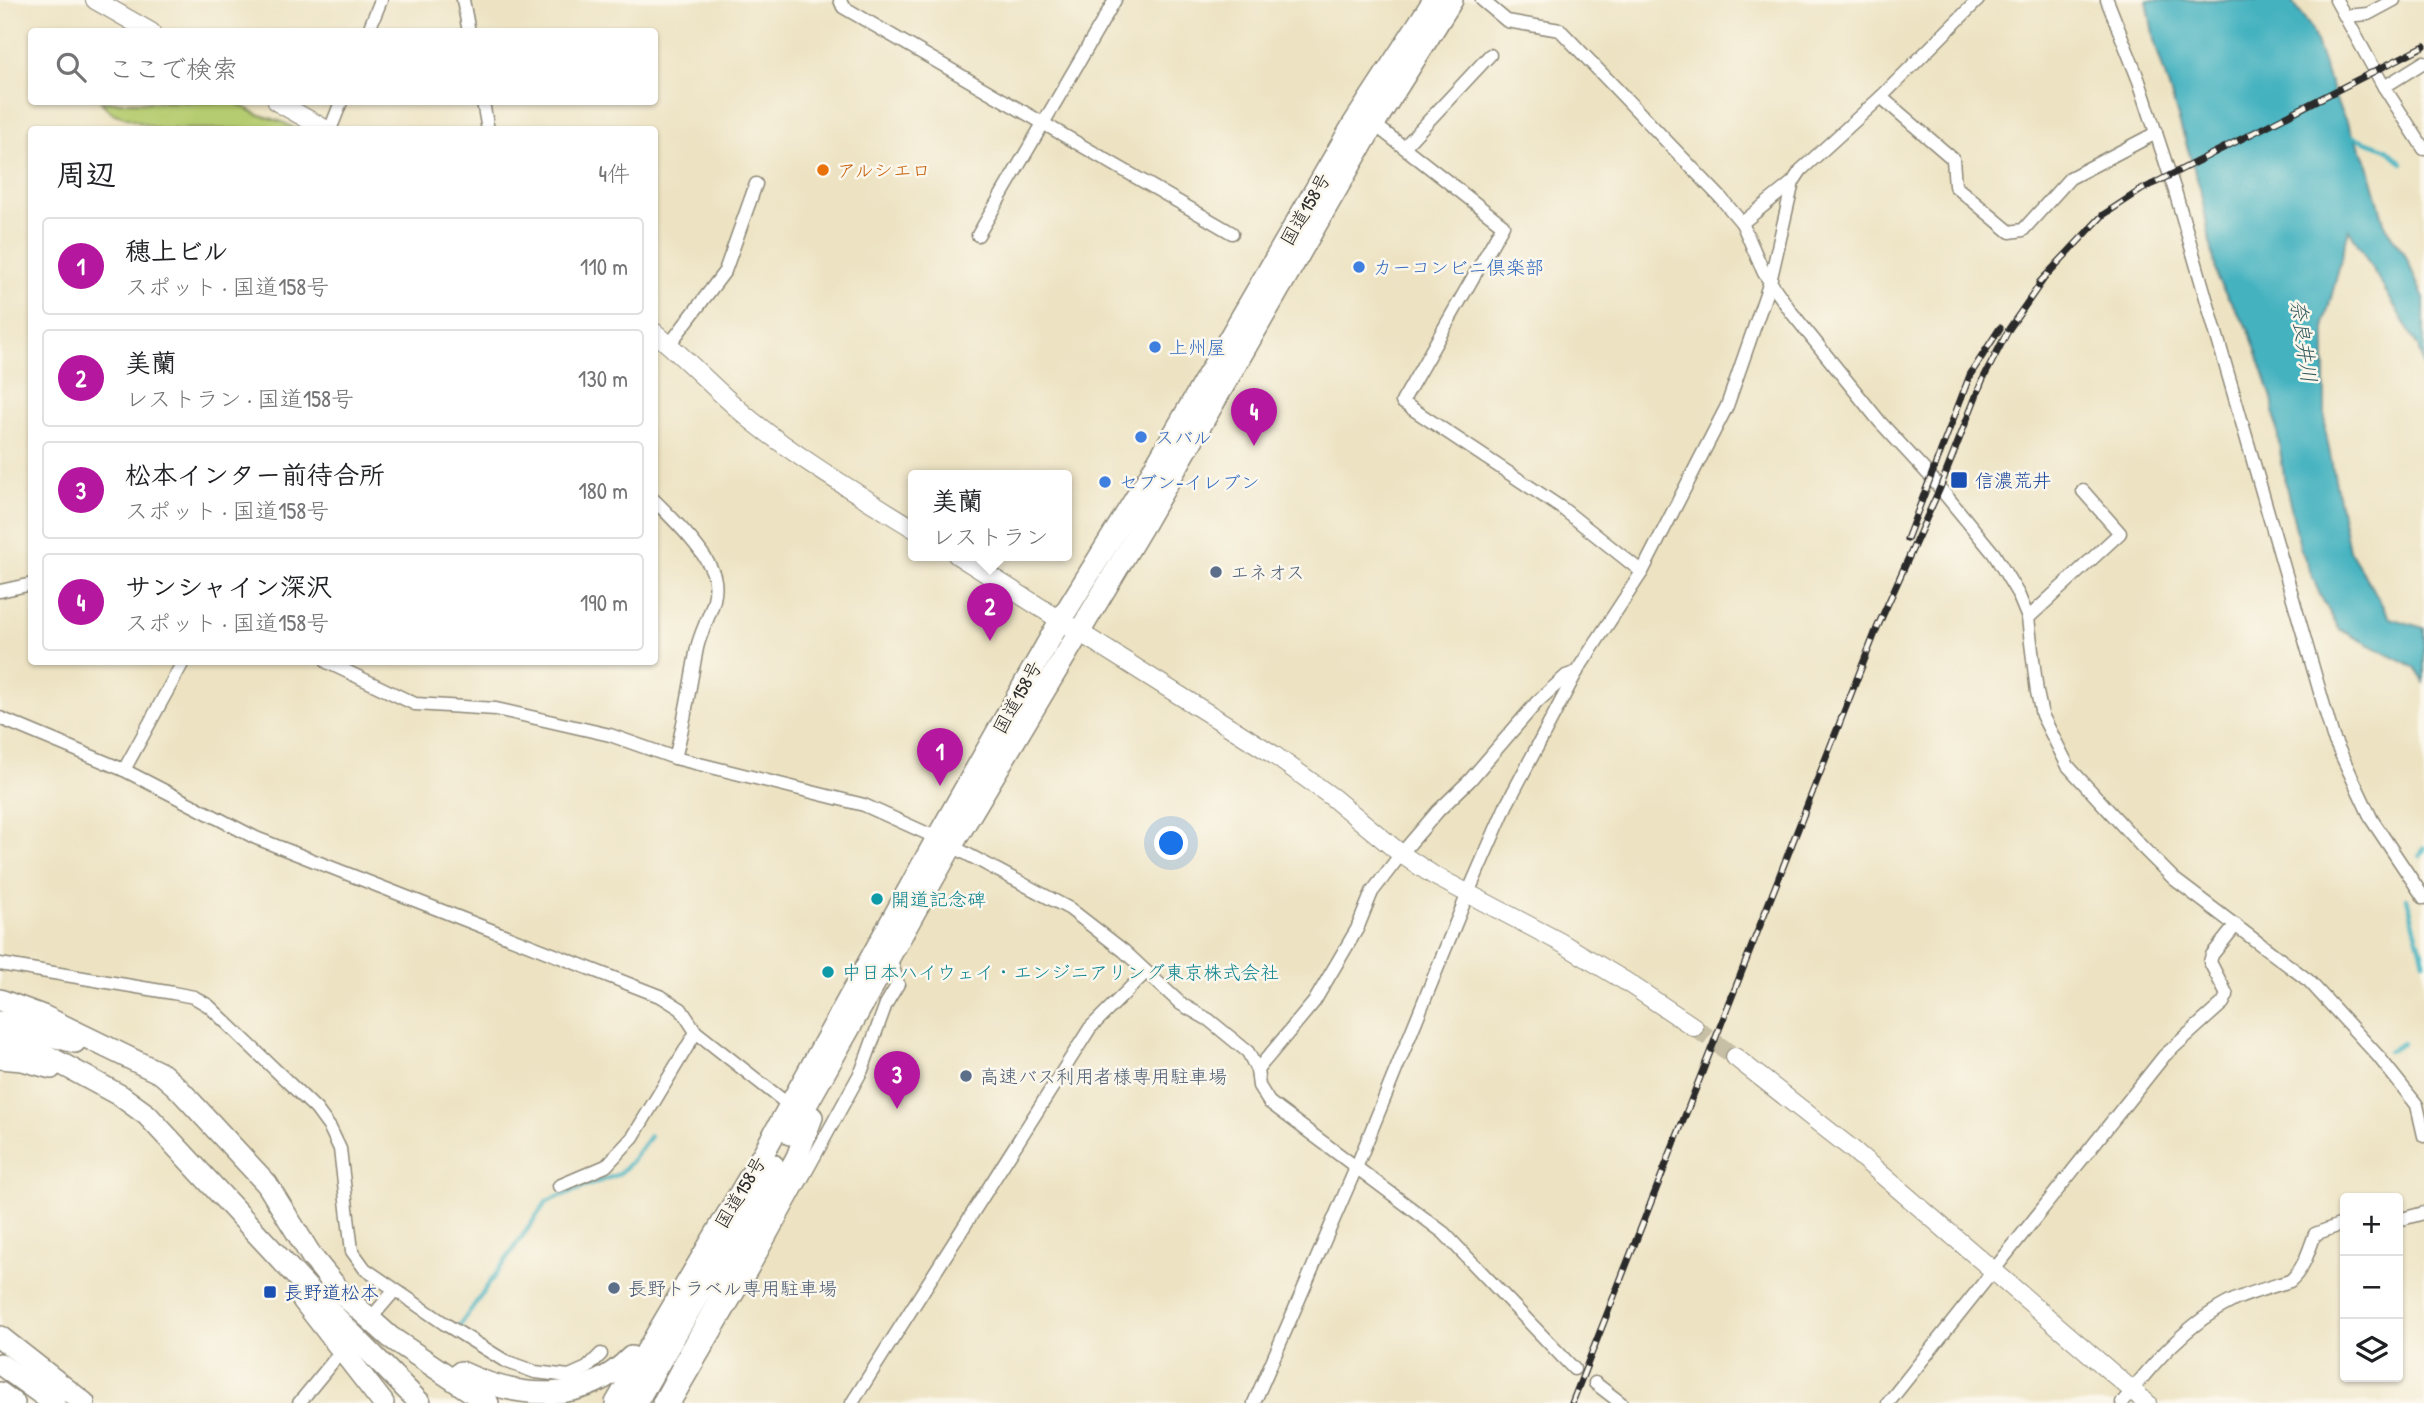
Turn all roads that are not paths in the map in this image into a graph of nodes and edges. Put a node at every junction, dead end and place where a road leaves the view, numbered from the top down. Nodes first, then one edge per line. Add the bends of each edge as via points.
1 (95, 0) edge
2 (381, 0) edge
3 (463, 0) edge
4 (840, 0) edge
5 (1115, 0) edge
6 (1434, 0) edge
7 (1452, 0) edge
8 (1482, 0) edge
9 (1978, 0) edge
10 (2107, 0) edge
11 (2336, 0) edge
12 (2394, 0) edge
13 (2346, 16) junction
14 (144, 28) edge
15 (370, 28) edge
16 (468, 28) edge
17 (1490, 55) dead end
18 (2424, 62) edge
19 (2384, 87) junction
20 (1881, 97) junction
21 (283, 105) edge
22 (340, 105) edge
23 (484, 105) edge
24 (1045, 122) junction
25 (1374, 124) junction
26 (322, 126) edge
27 (331, 126) edge
28 (487, 126) edge
29 (2156, 134) junction
30 (1404, 147) junction
31 (2424, 149) edge
32 (1793, 182) junction
33 (756, 184) dead end
34 (1742, 223) junction
35 (1232, 233) dead end
36 (978, 236) dead end
37 (1770, 282) junction
38 (658, 335) edge
39 (669, 345) junction
40 (2083, 491) dead end
41 (658, 504) edge
42 (908, 525) edge
43 (966, 561) edge
44 (1642, 572) junction
45 (28, 585) edge
46 (0, 591) edge
47 (2028, 618) junction
48 (1060, 621) junction
49 (1078, 633) junction
50 (181, 665) edge
51 (333, 665) edge
52 (1577, 671) junction
53 (0, 718) edge
54 (675, 758) junction
55 (124, 770) junction
56 (944, 842) junction
57 (1401, 854) junction
58 (1468, 893) junction
59 (2424, 898) edge
60 (2236, 925) junction
61 (890, 957) junction
62 (0, 964) edge
63 (1145, 973) junction
64 (0, 1000) edge
65 (0, 1022) edge
66 (1694, 1027) tunnel mouth
67 (696, 1032) junction
68 (0, 1038) edge
69 (836, 1054) junction
70 (128, 1057) junction
71 (1735, 1057) tunnel mouth
72 (0, 1058) edge
73 (1257, 1070) junction
74 (121, 1096) junction
75 (790, 1106) junction
76 (2424, 1136) edge
77 (1356, 1168) junction
78 (559, 1186) dead end
79 (237, 1212) junction
80 (2424, 1213) edge
81 (2403, 1219) edge
82 (2340, 1225) edge
83 (1994, 1269) junction
84 (687, 1281) junction
85 (395, 1290) junction
86 (377, 1311) dead end
87 (0, 1337) edge
88 (390, 1337) junction
89 (601, 1354) dead end
90 (335, 1359) dead end
91 (0, 1364) edge
92 (1574, 1369) dead end
93 (1595, 1383) dead end
94 (0, 1392) edge
95 (2127, 1396) edge
96 (669, 1399) edge
97 (641, 1401) edge
98 (14, 1403) edge
99 (54, 1403) edge
100 (84, 1403) edge
101 (299, 1403) edge
102 (383, 1403) edge
103 (420, 1403) edge
104 (488, 1403) edge
105 (616, 1403) edge
106 (852, 1403) edge
107 (1254, 1403) edge
108 (1621, 1403) edge
109 (1888, 1403) edge
110 (2147, 1403) edge

1 - 14 street
2 - 15 street
3 - 16 street
4 - 24 street via 844,7
5 - 24 street
6 - 48 highway, 国道158号 via 1354,123
7 - 25 highway, 国道158号
8 - 34 street via 1507,21 1560,30
9 - 20 street
10 - 29 street
11 - 13 street
12 - 13 street via 2368,14
13 - 19 street
17 - 30 street
18 - 19 street
19 - 31 street
20 - 29 street via 1953,159 1955,186 2010,232 2023,230 2070,178
20 - 32 street
21 - 26 street
22 - 27 street
23 - 28 street
24 - 35 street
24 - 36 street
25 - 30 street
25 - 49 highway, 国道158号
29 - 59 street via 2333,737 2372,820
30 - 44 street via 1503,225 1402,402 1563,509
32 - 34 street
32 - 37 street
33 - 39 street via 725,271
34 - 37 street
37 - 44 street via 1727,406
37 - 47 street via 1880,422 1994,554
38 - 39 street
39 - 42 street via 783,444
40 - 47 street via 2120,533
41 - 54 street via 709,564 715,585
43 - 48 street
44 - 52 street
45 - 46 street
47 - 60 street via 2042,715 2068,766 2174,878
48 - 49 street
48 - 56 highway, 国道158号
49 - 56 highway, 国道158号
49 - 57 street via 1274,755
50 - 55 street
51 - 54 street via 415,704 496,709 610,735
52 - 57 street via 1536,702
52 - 58 street via 1506,806
53 - 55 street
54 - 56 street via 864,805
55 - 67 street via 256,838 662,997 681,1009
56 - 61 highway, 国道158号
56 - 63 street via 1070,909
56 - 75 highway, 国道158号
57 - 58 street
57 - 73 street via 1372,892 1357,929 1314,1002
58 - 66 street via 1582,955
58 - 77 street
60 - 76 street via 2309,981 2378,1056 2417,1105
60 - 83 street via 2210,962 2227,995 2222,1003 2164,1056
61 - 69 highway, 国道158号
61 - 96 street via 898,984 862,1070 753,1268
62 - 85 street via 194,997 209,1006 330,1128 340,1149 352,1251 365,1269
63 - 73 street via 1248,1052
63 - 106 street via 1090,1028
64 - 70 highway
65 - 70 highway
67 - 75 street
67 - 78 street via 633,1137 606,1166
68 - 74 highway via 38,1051
69 - 96 highway via 797,1157
69 - 97 highway, 国道158号
70 - 88 highway via 162,1074 209,1121 267,1184 326,1276
71 - 83 street
72 - 74 highway via 45,1066
73 - 77 street via 1259,1086 1269,1102
74 - 79 highway via 147,1115
75 - 84 highway, 国道158号
77 - 92 street via 1444,1233
77 - 107 street
79 - 102 highway
79 - 103 highway
80 - 81 street
82 - 95 street via 2315,1234 2304,1263 2290,1281 2248,1294 2214,1312 2171,1347
83 - 95 street
83 - 109 street
84 - 88 highway via 614,1378 572,1401 524,1398
84 - 105 highway, 国道158号
85 - 86 street
85 - 89 street via 505,1361 535,1371 569,1376 587,1368
87 - 100 highway
88 - 104 highway
90 - 101 street
91 - 99 highway
93 - 108 street
94 - 98 highway
95 - 110 street

